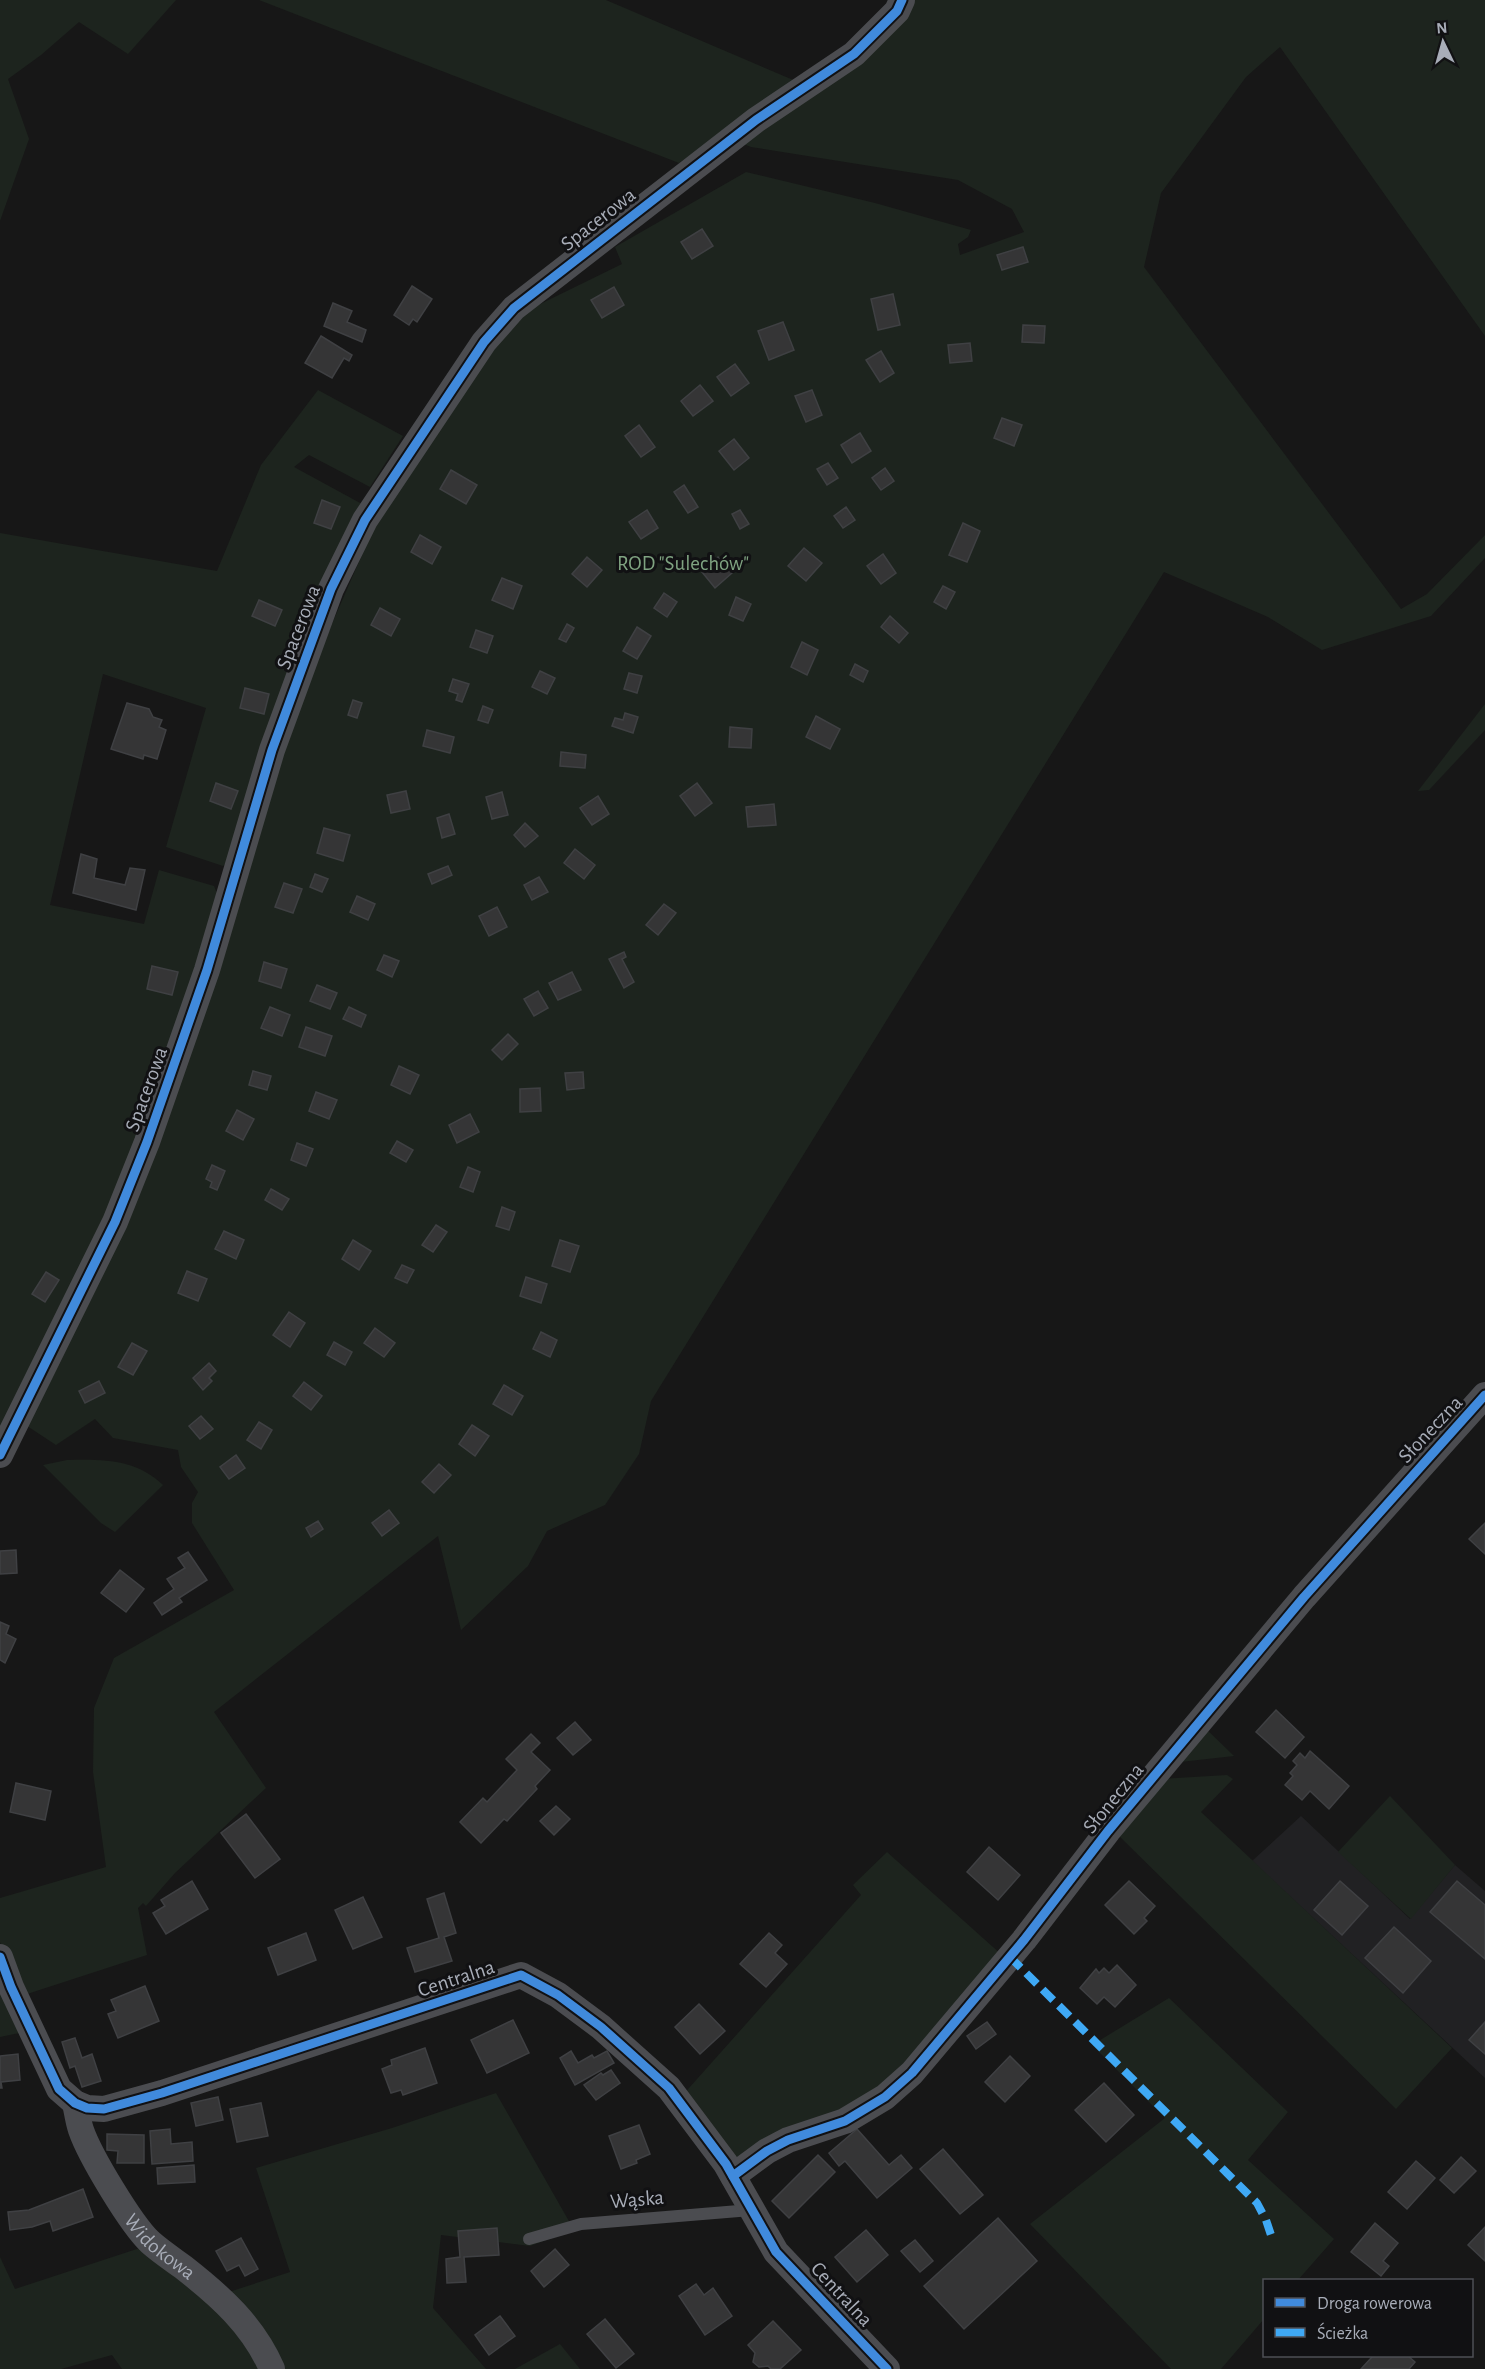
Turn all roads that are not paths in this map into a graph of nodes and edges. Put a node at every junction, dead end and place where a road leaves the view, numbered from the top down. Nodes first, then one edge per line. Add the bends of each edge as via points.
1 (902, 0) edge
2 (1485, 1395) edge
3 (0, 1455) edge
4 (0, 1957) edge
5 (75, 2103) junction
6 (733, 2176) junction
7 (751, 2210) junction
8 (529, 2239) dead end
9 (272, 2369) edge
10 (887, 2369) edge

1 - 3 street, Spacerowa via 897,11 854,54 756,120 514,308 484,342 365,520 331,589 276,739 207,970 143,1152 115,1222
2 - 6 street, Słoneczna via 1289,1615 1108,1830 1024,1940 912,2073 885,2097 845,2121 788,2140
4 - 5 street via 59,2089
5 - 6 street, Centralna via 104,2109 162,2093 521,1975 558,1995 601,2027 669,2088 702,2128
5 - 9 street, Widokowa via 81,2130 132,2219 150,2242 218,2295 243,2320
6 - 7 street, Centralna
7 - 8 lane, Wąska via 581,2224
7 - 10 street, Centralna via 776,2252

